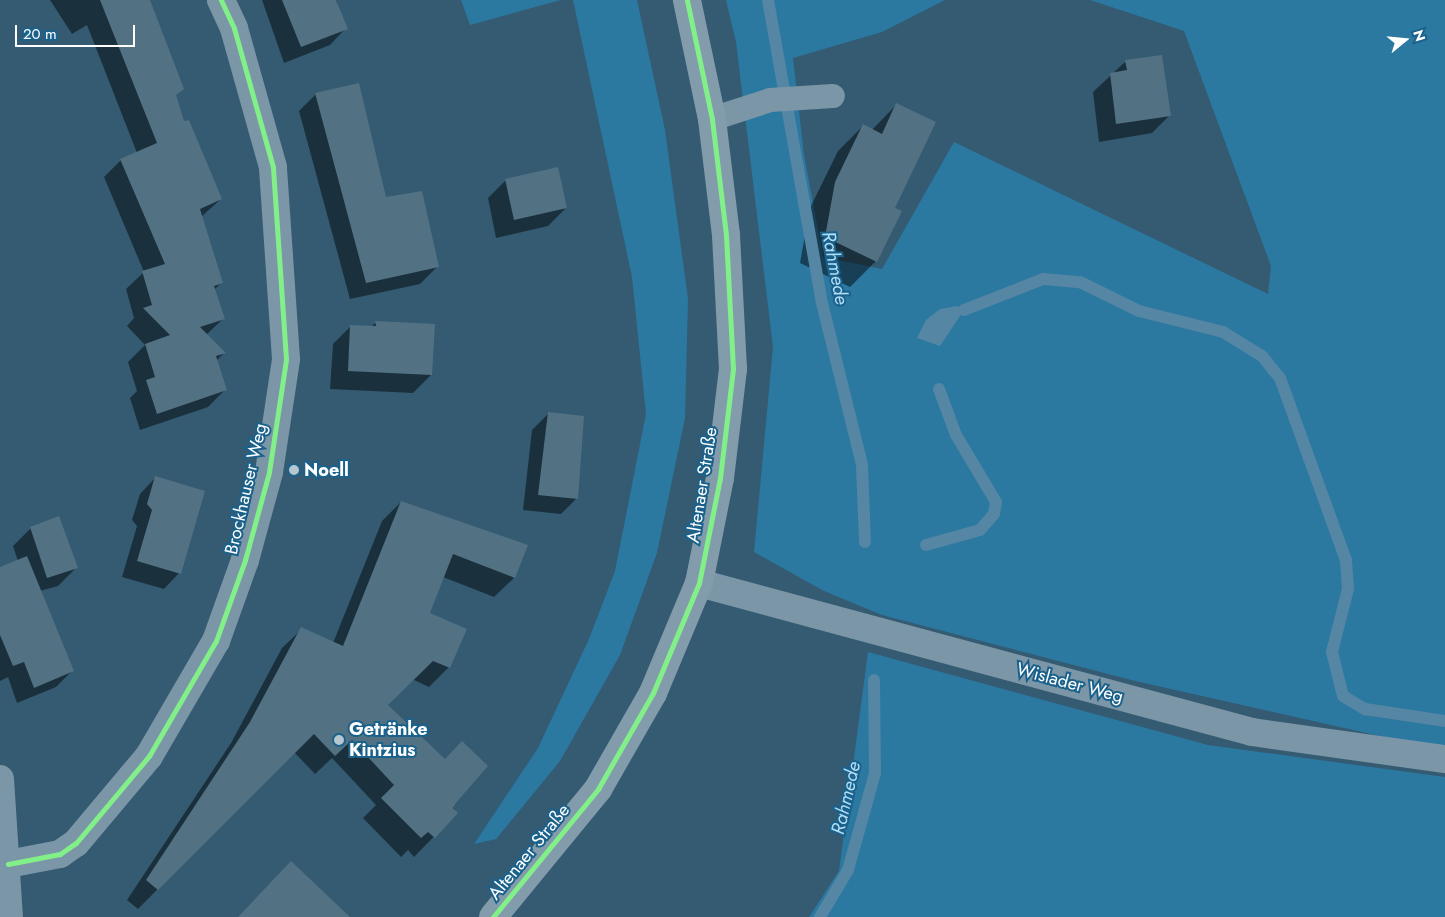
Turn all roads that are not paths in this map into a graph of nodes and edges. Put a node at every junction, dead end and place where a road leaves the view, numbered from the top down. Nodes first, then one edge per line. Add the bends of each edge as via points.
1 (221, 0) edge
2 (687, 0) edge
3 (833, 96) dead end
4 (712, 119) junction
5 (699, 583) junction
6 (1445, 759) edge
7 (0, 779) edge
8 (8, 864) junction
9 (9, 917) edge
10 (493, 917) edge

1 - 8 street, Brockhauser Weg via 234,28 273,167 286,359 268,472 245,560 216,641 149,756 76,843 60,854
2 - 4 main road, Altenaer Straße
3 - 4 lane via 770,100
4 - 5 main road, Altenaer Straße via 726,235 733,369 720,478
5 - 6 street, Wislader Weg via 1252,732
5 - 10 main road, Altenaer Straße via 653,694 598,789
7 - 8 street
8 - 9 street

